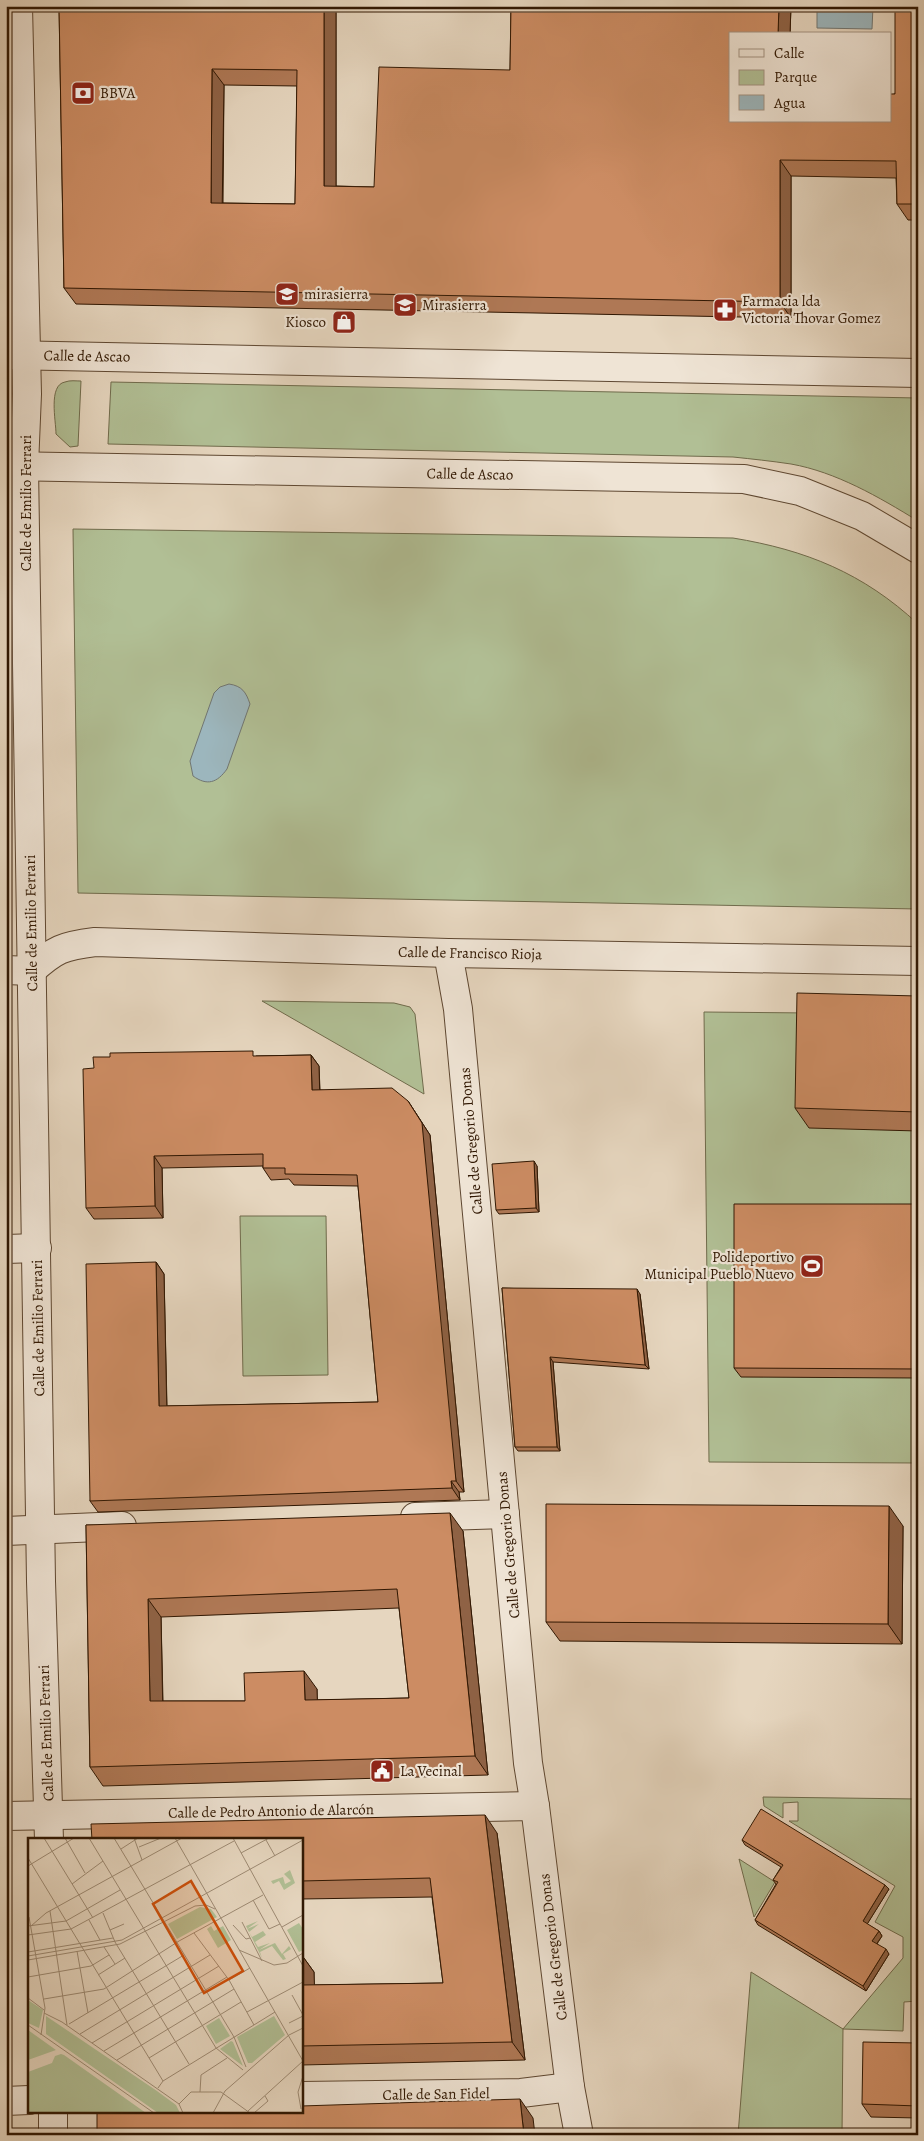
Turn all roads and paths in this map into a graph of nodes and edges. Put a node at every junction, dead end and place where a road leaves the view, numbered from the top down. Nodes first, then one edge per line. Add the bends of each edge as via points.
1 (18, 6) edge
2 (16, 354) edge
3 (918, 372) edge
4 (15, 466) edge
5 (918, 549) edge
6 (448, 953) junction
7 (918, 961) edge
8 (19, 971) edge
9 (37, 1248) junction
10 (6, 1249) edge
11 (505, 1514) junction
12 (395, 1517) edge
13 (146, 1526) edge
14 (41, 1529) junction
15 (6, 1530) edge
16 (536, 1806) junction
17 (6, 1816) edge
18 (49, 1828) edge
19 (570, 2087) junction
20 (302, 2096) edge
21 (28, 2100) edge
22 (6, 2101) edge
23 (53, 2114) edge
24 (53, 2135) edge
25 (579, 2135) edge

1 - 2 street, Calle de Emilio Ferrari
2 - 3 street, Calle de Ascao
2 - 4 street, Calle de Emilio Ferrari via 27,394
4 - 5 street, Calle de Ascao via 744,479 800,491 862,516
4 - 8 street, Calle de Emilio Ferrari
6 - 7 street, Calle de Francisco Rioja
6 - 8 street, Calle de Francisco Rioja via 95,942 50,953
6 - 11 street, Calle de Gregorio Donas via 459,1019
8 - 9 street, Calle de Emilio Ferrari via 34,1015
9 - 10 street
9 - 14 street, Calle de Emilio Ferrari
11 - 12 street
11 - 16 street, Calle de Gregorio Donas via 528,1763
13 - 14 street
14 - 15 street
14 - 18 street, Calle de Emilio Ferrari
16 - 18 street, Calle de Pedro Antonio de Alarcón
16 - 19 street, Calle de Gregorio Donas
17 - 18 street, Calle de Pedro Antonio de Alarcón
19 - 20 street, Calle de San Fidel via 521,2093
19 - 25 street, Calle de Gregorio Donas
21 - 22 street
23 - 24 street

